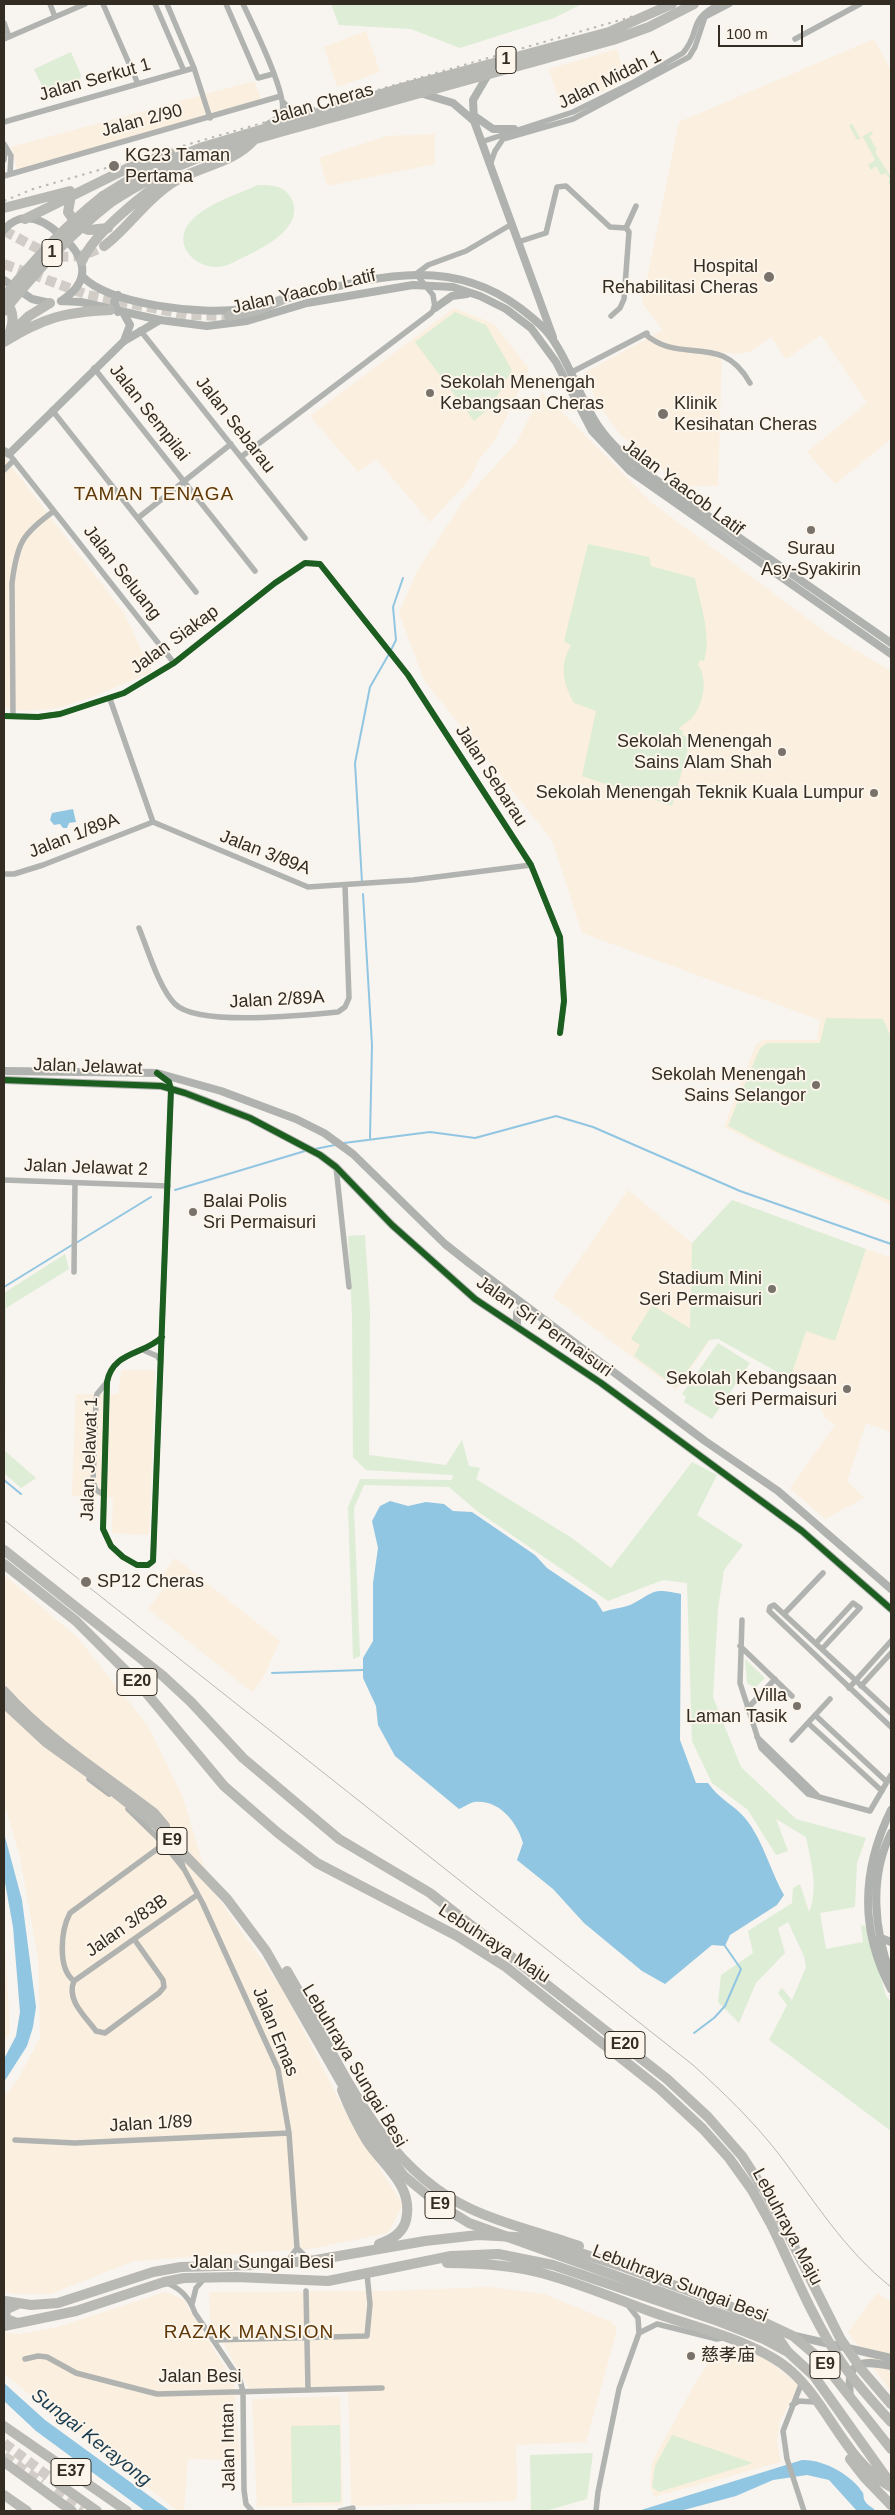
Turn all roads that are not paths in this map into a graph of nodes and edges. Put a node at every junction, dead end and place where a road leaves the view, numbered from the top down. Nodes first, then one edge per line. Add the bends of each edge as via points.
1 (50, 4) edge
2 (85, 4) edge
3 (103, 4) edge
4 (155, 4) edge
5 (166, 4) edge
6 (226, 4) edge
7 (243, 4) edge
8 (672, 4) edge
9 (694, 4) edge
10 (719, 4) edge
11 (730, 4) edge
12 (860, 4) edge
13 (56, 17) junction
14 (4, 23) edge
15 (7, 38) edge
16 (795, 39) dead end
17 (194, 68) junction
18 (184, 71) junction
19 (489, 73) junction
20 (273, 74) junction
21 (138, 84) junction
22 (420, 93) junction
23 (282, 99) junction
24 (321, 112) junction
25 (210, 118) junction
26 (474, 118) junction
27 (4, 122) edge
28 (267, 124) junction
29 (282, 124) junction
30 (514, 129) junction
31 (255, 140) junction
32 (482, 142) junction
33 (4, 145) edge
34 (4, 160) edge
35 (180, 164) junction
36 (490, 165) junction
37 (7, 175) edge
38 (100, 183) junction
39 (71, 195) junction
40 (106, 200) junction
41 (636, 206) dead end
42 (4, 208) edge
43 (25, 218) junction
44 (7, 222) edge
45 (512, 224) junction
46 (108, 228) junction
47 (626, 228) junction
48 (4, 230) edge
49 (518, 242) junction
50 (104, 246) tunnel mouth
51 (82, 261) junction
52 (416, 274) junction
53 (82, 276) junction
54 (4, 280) edge
55 (426, 285) junction
56 (118, 295) junction
57 (479, 295) junction
58 (4, 297) edge
59 (284, 300) junction
60 (4, 301) edge
61 (61, 301) junction
62 (50, 303) junction
63 (434, 308) junction
64 (4, 311) edge
65 (117, 312) junction
66 (229, 316) tunnel mouth
67 (611, 316) dead end
68 (160, 320) junction
69 (140, 330) junction
70 (5, 339) edge
71 (124, 341) junction
72 (555, 341) junction
73 (94, 368) junction
74 (572, 372) junction
75 (750, 383) dead end
76 (52, 410) junction
77 (592, 431) junction
78 (231, 444) junction
79 (9, 455) edge
80 (241, 457) junction
81 (4, 470) edge
82 (184, 481) junction
83 (54, 511) junction
84 (138, 518) junction
85 (305, 538) dead end
86 (320, 564) joint
87 (255, 571) dead end
88 (196, 592) dead end
89 (891, 636) edge
90 (881, 637) junction
91 (891, 643) edge
92 (891, 654) edge
93 (174, 663) junction
94 (110, 699) junction
95 (4, 716) edge
96 (13, 716) junction
97 (153, 822) junction
98 (531, 865) junction
99 (4, 874) edge
100 (345, 885) junction
101 (139, 928) dead end
102 (560, 1033) dead end
103 (4, 1071) edge
104 (157, 1073) junction
105 (4, 1080) edge
106 (186, 1080) junction
107 (171, 1089) junction
108 (255, 1104) junction
109 (250, 1118) junction
110 (336, 1167) junction
111 (4, 1180) edge
112 (75, 1183) junction
113 (168, 1186) junction
114 (74, 1272) dead end
115 (349, 1287) dead end
116 (529, 1309) junction
117 (517, 1326) junction
118 (162, 1337) junction
119 (143, 1350) junction
120 (161, 1361) junction
121 (107, 1382) junction
122 (705, 1441) junction
123 (701, 1457) junction
124 (103, 1494) junction
125 (4, 1550) edge
126 (4, 1564) edge
127 (823, 1573) dead end
128 (891, 1589) edge
129 (891, 1609) edge
130 (784, 1614) junction
131 (742, 1620) dead end
132 (891, 1641) edge
133 (816, 1643) junction
134 (740, 1646) junction
135 (822, 1649) junction
136 (891, 1653) edge
137 (775, 1679) junction
138 (855, 1680) junction
139 (862, 1686) junction
140 (849, 1688) junction
141 (4, 1691) edge
142 (4, 1696) edge
143 (792, 1696) dead end
144 (830, 1700) dead end
145 (4, 1704) edge
146 (747, 1709) junction
147 (891, 1713) edge
148 (815, 1715) junction
149 (808, 1723) junction
150 (891, 1727) edge
151 (792, 1740) dead end
152 (889, 1780) edge
153 (882, 1790) junction
154 (891, 1810) edge
155 (891, 1833) edge
156 (164, 1844) junction
157 (184, 1869) junction
158 (197, 1894) junction
159 (881, 1938) junction
160 (134, 1939) junction
161 (891, 1942) edge
162 (885, 1959) edge
163 (891, 1975) edge
164 (74, 1981) junction
165 (891, 1989) edge
166 (336, 2072) junction
167 (289, 2133) junction
168 (15, 2140) dead end
169 (297, 2248) junction
170 (355, 2253) junction
171 (310, 2261) junction
172 (419, 2262) junction
173 (287, 2263) junction
174 (627, 2268) junction
175 (367, 2274) junction
176 (207, 2277) junction
177 (164, 2282) junction
178 (306, 2291) dead end
179 (5, 2301) dead end
180 (19, 2303) junction
181 (626, 2303) junction
182 (192, 2304) junction
183 (20, 2324) junction
184 (4, 2326) edge
185 (639, 2334) junction
186 (793, 2336) junction
187 (724, 2337) junction
188 (307, 2338) junction
189 (213, 2340) junction
190 (788, 2352) junction
191 (891, 2358) edge
192 (25, 2359) dead end
193 (891, 2366) edge
194 (802, 2382) junction
195 (382, 2388) dead end
196 (308, 2390) junction
197 (243, 2392) junction
198 (851, 2399) junction
199 (816, 2402) junction
200 (891, 2404) edge
201 (792, 2405) junction
202 (891, 2422) edge
203 (4, 2426) edge
204 (834, 2426) junction
205 (891, 2449) edge
206 (4, 2462) edge
207 (56, 2482) tunnel mouth
208 (891, 2486) edge
209 (4, 2495) edge
210 (4, 2500) edge
211 (891, 2505) edge
212 (353, 2508) dead end
213 (20, 2511) edge
214 (27, 2511) edge
215 (72, 2511) edge
216 (97, 2511) edge
217 (127, 2511) edge
218 (252, 2511) edge
219 (340, 2511) edge
220 (596, 2511) edge
221 (804, 2511) edge

1 - 13 street
2 - 13 street
3 - 21 street
4 - 18 street
5 - 17 street
6 - 20 street via 258,78
7 - 20 street
8 - 24 highway, Jalan Cheras / 1 via 609,32
9 - 19 highway, Jalan Cheras / 1 via 612,40
10 - 30 street, Jalan Midah 1 via 699,16 683,53 573,112
11 - 36 street, Jalan Midah 1 via 705,17 695,47 688,57 579,116 503,139
12 - 16 street
13 - 15 street
14 - 15 street
17 - 18 street, Jalan Serkut 1
17 - 25 street
18 - 21 street, Jalan Serkut 1
19 - 22 highway, Jalan Cheras / 1
19 - 26 street via 476,94
20 - 23 street
21 - 27 street, Jalan Serkut 1
22 - 26 street via 452,103
22 - 31 highway, Jalan Cheras / 1
23 - 24 street via 290,109
23 - 25 street, Jalan 2/90
23 - 28 street via 278,118
24 - 29 highway, Jalan Cheras / 1
25 - 37 street, Jalan 2/90
26 - 30 street via 493,129
26 - 32 street
28 - 29 highway
28 - 38 highway via 147,160
29 - 40 highway, Jalan Cheras / 1 via 169,160 130,178
30 - 32 street, Jalan Midah 1
31 - 35 highway, Jalan Cheras / 1
31 - 50 highway via 242,153 169,184
32 - 36 street
33 - 34 street
33 - 37 street via 11,156
35 - 40 highway, Jalan Cheras / 1
35 - 46 highway via 173,174
36 - 45 street
38 - 39 highway
38 - 42 highway
39 - 43 highway
39 - 46 highway via 68,212 78,226 89,230
40 - 58 highway, Jalan Cheras / 1, bridge via 73,220 45,246
40 - 64 highway, Jalan Cheras / 1, bridge via 52,253
41 - 47 street
43 - 44 street
43 - 51 street via 53,229 70,243
44 - 48 street
45 - 49 street
45 - 52 street via 466,251 428,265
46 - 51 highway via 90,244
47 - 49 street via 610,227 566,186 560,185 546,234
47 - 67 street via 629,232 624,300
49 - 72 street
51 - 53 street
52 - 55 street
52 - 59 street, Jalan Yaacob Latif
52 - 72 street, Jalan Yaacob Latif via 447,275 490,289 527,313
53 - 56 street, Jalan Yaacob Latif via 96,288
53 - 61 street via 74,290
54 - 62 street via 32,299
55 - 57 street, Jalan Yaacob Latif via 452,287
55 - 63 street via 433,295
55 - 68 street, Jalan Yaacob Latif via 307,304 228,324 207,326
56 - 59 street, Jalan Yaacob Latif via 172,308 212,311
56 - 65 street via 114,302
57 - 63 street via 459,294
57 - 77 street, Jalan Yaacob Latif via 506,309 536,335 556,362
59 - 66 highway
60 - 70 highway via 13,317
61 - 62 street, Jalan Yaacob Latif
61 - 65 street, Jalan Yaacob Latif via 80,302
62 - 70 highway via 29,316
63 - 80 street
65 - 68 street, Jalan Yaacob Latif
65 - 70 highway via 76,312 52,316
65 - 71 street via 130,324
68 - 69 street
69 - 71 street
69 - 78 street, Jalan Sebarau
71 - 73 street
72 - 74 street, Jalan Yaacob Latif
73 - 76 street
73 - 82 street, Jalan Sempilai
74 - 75 street via 646,333 654,343 668,348 718,353 743,371
74 - 77 street via 572,386
74 - 90 street, Jalan Yaacob Latif via 599,426 638,468
76 - 79 street
76 - 84 street
77 - 92 street, Jalan Yaacob Latif via 613,456 655,490
78 - 80 street, Jalan Sebarau
78 - 82 street
79 - 81 street
79 - 83 street, Jalan Seluang
80 - 85 street, Jalan Sebarau
82 - 84 street
82 - 87 street, Jalan Sempilai
83 - 93 street, Jalan Seluang
83 - 96 street via 26,534 14,565
84 - 88 street
86 - 93 street, Jalan Siakap via 306,563 275,583
86 - 98 street, Jalan Sebarau via 408,675
89 - 90 street
90 - 91 street, Jalan Yaacob Latif
93 - 94 street, Jalan Siakap
94 - 96 street, Jalan Siakap via 60,714
94 - 97 street
95 - 96 street, Jalan Siakap
97 - 99 street, Jalan 1/89A via 43,865
97 - 100 street, Jalan 3/89A via 308,887
98 - 100 street, Jalan 3/89A
98 - 102 street, Jalan Sebarau via 560,937 564,1001
100 - 101 street, Jalan 2/89A via 348,998 345,1007 338,1012 221,1018 192,1014 176,1005 162,982
103 - 104 street, Jalan Jelawat
104 - 106 street, Jalan Sri Permaisuri
104 - 107 street via 169,1082
105 - 107 street, Jalan Jelawat via 148,1084
106 - 107 street
106 - 108 street, Jalan Sri Permaisuri
107 - 109 street, Jalan Sri Permaisuri
107 - 113 street, Jalan Jelawat 1
108 - 109 street
108 - 116 street, Jalan Sri Permaisuri via 296,1119 347,1149 445,1244
109 - 110 street, Jalan Sri Permaisuri via 300,1143
110 - 115 street
110 - 117 street, Jalan Sri Permaisuri via 454,1282
111 - 112 street, Jalan Jelawat 2
112 - 113 street, Jalan Jelawat 2
112 - 114 street
113 - 118 street, Jalan Jelawat 1
116 - 117 street via 521,1309 517,1313
116 - 122 street, Jalan Sri Permaisuri
117 - 123 street, Jalan Sri Permaisuri
118 - 119 street, Jalan Jelawat 1
118 - 120 street, Jalan Jelawat 1
119 - 120 street
119 - 121 street, Jalan Jelawat 1 via 119,1360 110,1370
120 - 124 street, Jalan Jelawat 1 via 154,1561 138,1565 117,1554 103,1529
121 - 124 street, Jalan Jelawat 1
121 - 124 street, Jalan Jelawat 1 via 96,1400 93,1482 96,1490
122 - 123 street via 710,1452
122 - 128 street, Jalan Sri Permaisuri via 778,1491
123 - 129 street, Jalan Sri Permaisuri via 802,1531
125 - 200 highway, Lebuhraya Maju / E20, bridge via 163,1676 243,1758 339,1839 430,1892 667,2079 708,2117 742,2156 764,2190 840,2338
126 - 202 highway, Lebuhraya Maju / E20, bridge via 76,1621 139,1684 224,1786 278,1833 317,1863 457,1936 506,1967 660,2089 703,2128 752,2190 827,2339 866,2395
127 - 130 street
130 - 133 street
130 - 140 street via 774,1605 768,1611
131 - 134 street
132 - 138 street
133 - 135 street
133 - 135 street via 854,1603 860,1608
134 - 137 street
134 - 146 street via 740,1683
135 - 138 street
136 - 139 street
137 - 143 street
137 - 146 street
138 - 139 street
138 - 140 street
139 - 147 street
140 - 150 street
141 - 174 highway, Lebuhraya Sungai Besi / E9, bridge via 49,1735 154,1813 236,1903 285,1968 371,2119 415,2173 470,2209 592,2250
142 - 157 street, Jalan Emas via 141,1798 175,1836
144 - 148 street
145 - 156 street, Jalan Emas via 59,1756 128,1809
145 - 166 highway, Lebuhraya Sungai Besi / E9, bridge via 47,1743 156,1825 211,1881 266,1951
146 - 153 street via 755,1735 819,1797 870,1810
148 - 149 street
148 - 152 street
149 - 151 street
149 - 153 street
152 - 153 street
154 - 162 street via 876,1844 868,1895 868,1912
155 - 159 street via 879,1866 877,1911
156 - 157 street, Jalan Emas
156 - 164 street via 70,1913 64,1931 64,1956 65,1970
157 - 158 street, Jalan Emas
158 - 160 street, Jalan 3/83B
158 - 167 street, Jalan Emas via 278,2069
159 - 161 street
159 - 162 street
160 - 164 street, Jalan 3/83B
160 - 164 street via 163,1980 164,1987 105,2033 96,2031 71,1997
162 - 163 street
162 - 165 street
166 - 170 highway, bridge via 348,2108 384,2164 402,2184 408,2204 406,2224 390,2240
166 - 190 highway, Lebuhraya Sungai Besi / E9, bridge via 386,2154 403,2175 438,2204 469,2223 496,2234 661,2292 770,2335 779,2339
167 - 168 street, Jalan 1/89 via 75,2143
167 - 169 street, Jalan Emas
169 - 171 street
169 - 173 street
170 - 171 highway, Jalan Sungai Besi
170 - 174 highway, Lebuhraya Sungai Besi / E9 via 450,2238 508,2235 534,2238
171 - 173 highway, Jalan Sungai Besi
172 - 175 highway, Jalan Sungai Besi
172 - 181 highway via 520,2268
172 - 190 highway, Jalan Sungai Besi via 498,2254 553,2265 718,2321
173 - 180 highway, Jalan Sungai Besi via 171,2268 58,2303
174 - 186 highway, Lebuhraya Sungai Besi / E9 via 725,2304
175 - 176 highway, Jalan Sungai Besi via 305,2282
175 - 188 street via 370,2304 367,2336
176 - 177 highway, Jalan Sungai Besi
176 - 182 street via 196,2288
177 - 182 street, Jalan Intan via 181,2291
177 - 183 highway, Jalan Sungai Besi via 76,2311
178 - 188 street
179 - 180 highway, Jalan Sungai Besi
180 - 183 highway via 7,2307 5,2314 8,2321
181 - 185 street via 638,2318
181 - 187 highway
182 - 189 street, Jalan Intan
183 - 184 highway, Jalan Sungai Besi
185 - 187 street via 657,2324 717,2339
185 - 220 street via 619,2389
186 - 191 street
186 - 198 highway, Lebuhraya Sungai Besi / E9 via 820,2358
187 - 194 highway via 774,2359
188 - 189 street
188 - 196 street
189 - 197 street, Jalan Intan via 235,2370
190 - 208 highway, Lebuhraya Sungai Besi / E9 via 814,2376
192 - 197 street, Jalan Besi via 47,2357 76,2373 149,2393
193 - 198 street via 858,2363 849,2380
194 - 199 highway
194 - 201 street
195 - 196 street, Jalan Besi
196 - 197 street, Jalan Besi
197 - 218 street, Jalan Intan via 244,2490 246,2504
198 - 205 highway, Lebuhraya Sungai Besi / E9
199 - 201 street via 799,2401
199 - 204 highway
201 - 221 street via 783,2431 787,2458
203 - 217 highway, E37
204 - 208 highway via 860,2462 878,2480
204 - 211 highway via 850,2458
206 - 215 highway, E37
207 - 216 highway
209 - 214 highway
210 - 213 highway
212 - 219 street

